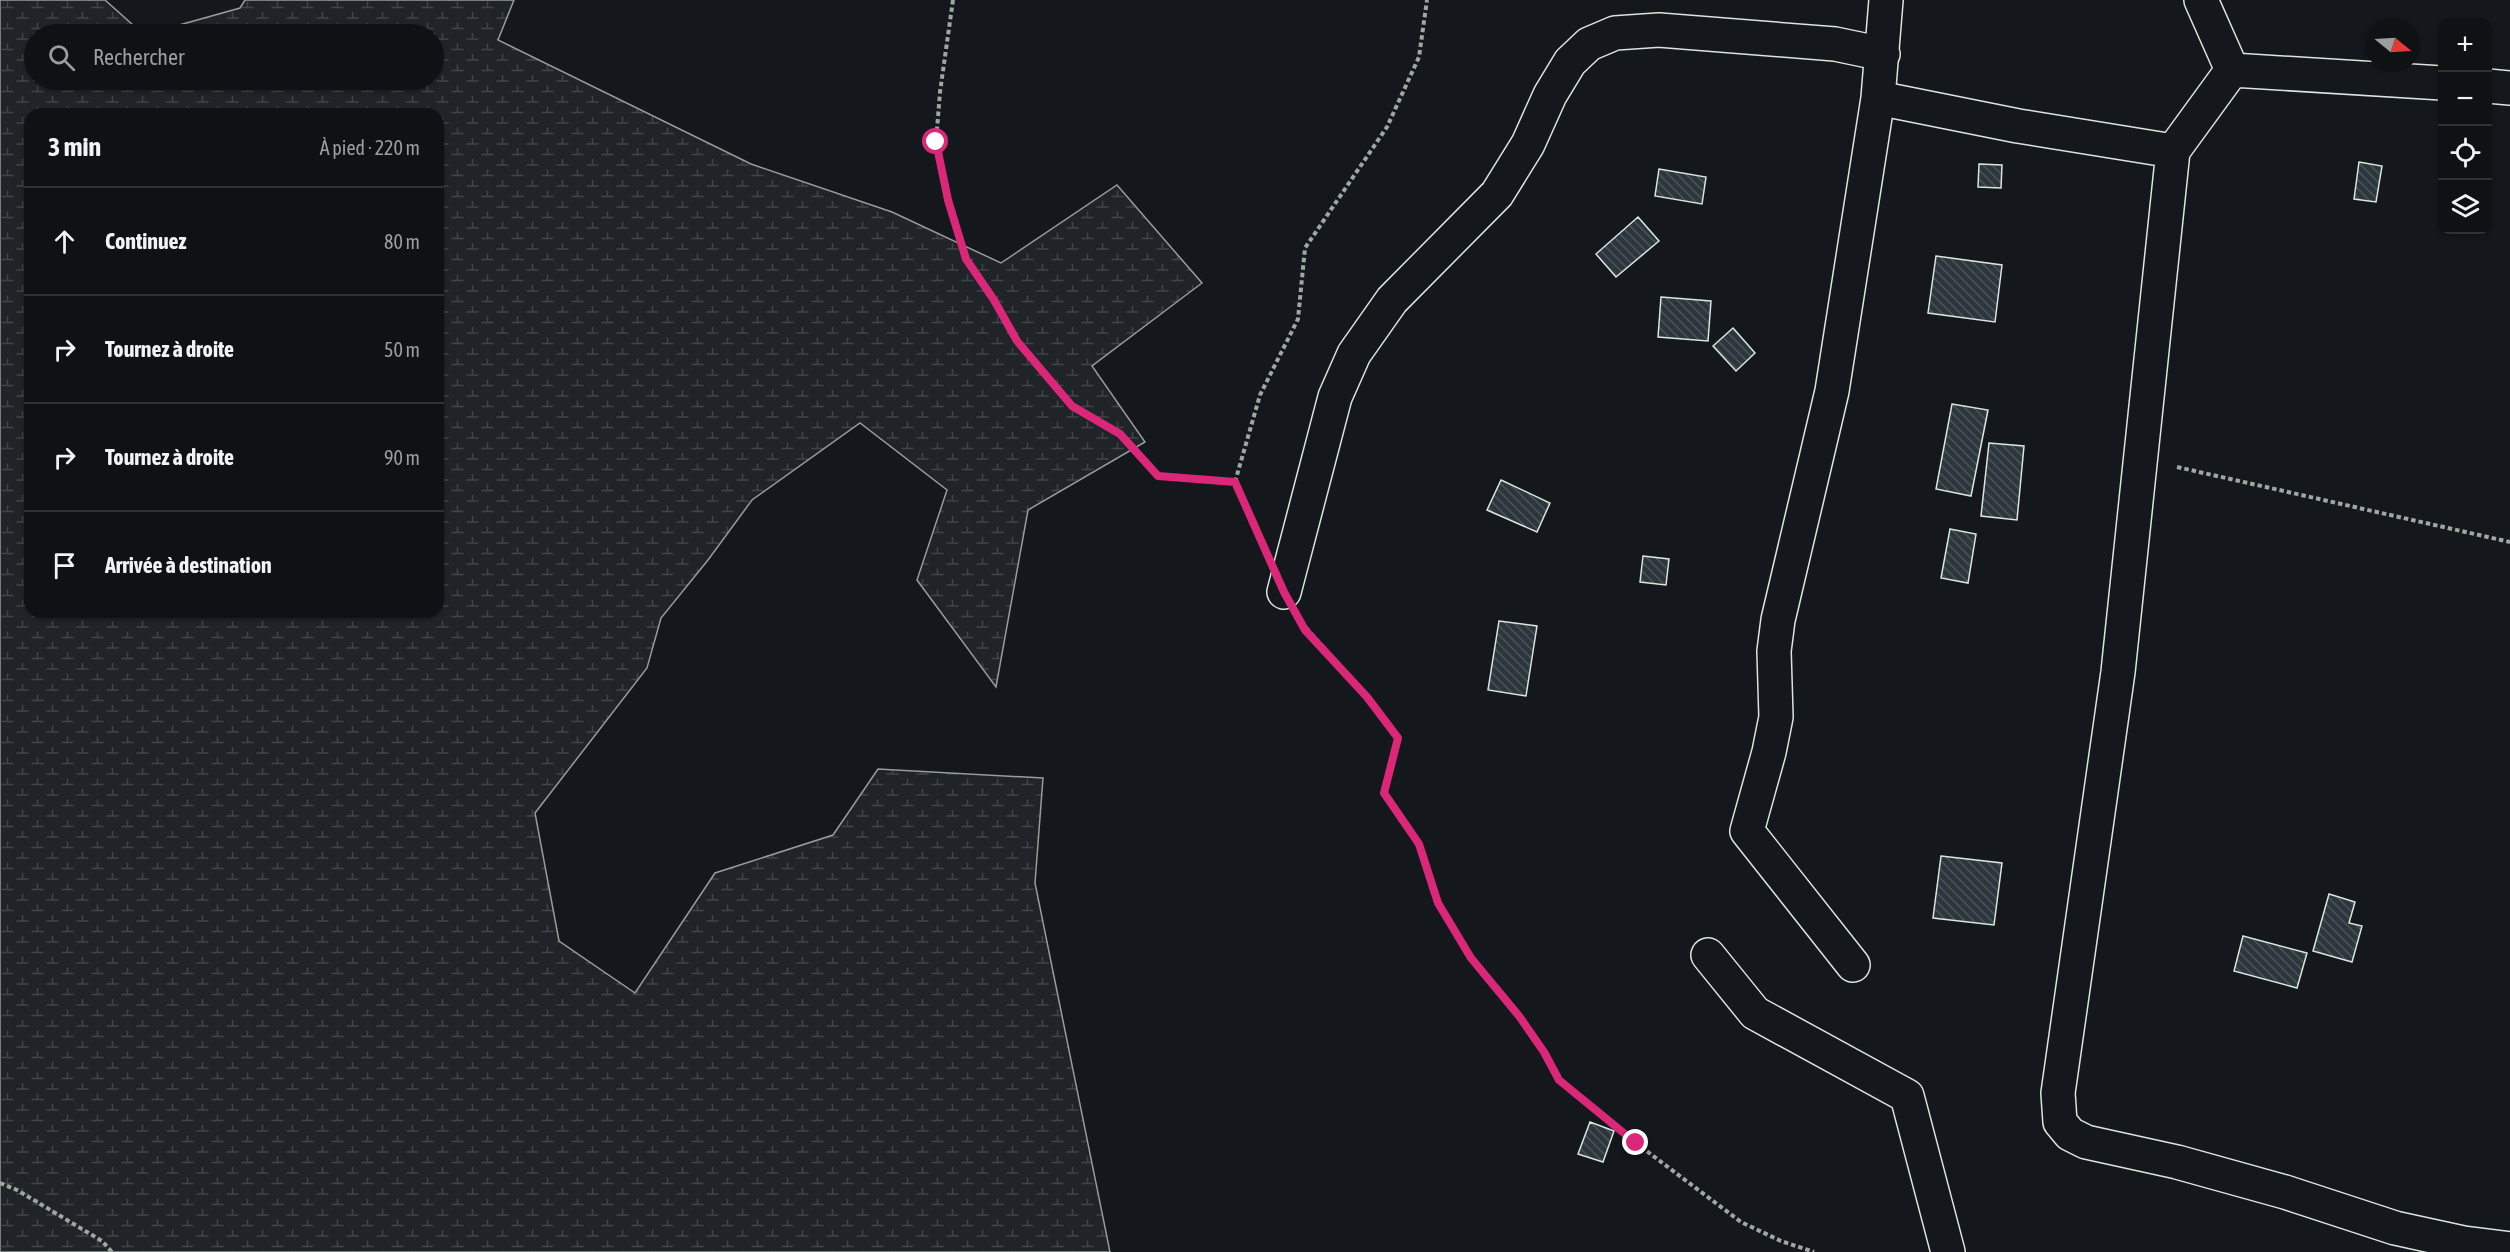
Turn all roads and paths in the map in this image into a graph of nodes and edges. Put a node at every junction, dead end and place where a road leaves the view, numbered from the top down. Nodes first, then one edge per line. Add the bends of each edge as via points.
1 (953, 0) edge
2 (1427, 0) edge
3 (1886, 0) edge
4 (2201, 0) edge
5 (1883, 54) junction
6 (2232, 70) junction
7 (2438, 83) edge
8 (2492, 86) edge
9 (2510, 88) edge
10 (1878, 98) junction
11 (2173, 150) junction
12 (2142, 458) junction
13 (1235, 482) junction
14 (2510, 542) edge
15 (1284, 592) junction
16 (1708, 955) dead end
17 (1853, 965) dead end
18 (0, 1183) edge
19 (2510, 1249) edge
20 (112, 1252) edge
21 (1814, 1252) edge
22 (1948, 1252) edge

1 - 13 path via 936,142 966,259 1017,341 1072,406 1120,434 1158,476
2 - 13 path via 1419,57 1387,127 1305,248 1298,319 1260,395
3 - 5 street
4 - 6 street
5 - 10 street
5 - 15 street via 1835,44 1659,30 1615,33 1589,44 1569,62 1528,144 1497,194 1392,300 1354,354 1335,397
6 - 7 street
6 - 11 street
8 - 9 street
10 - 11 street via 2018,126
10 - 17 street via 1832,391 1778,620 1774,651 1776,717 1747,831
11 - 12 street
12 - 14 path
12 - 19 street via 2118,672 2058,1093 2060,1122 2070,1134 2086,1142 2285,1192 2395,1228
13 - 15 path
15 - 21 path via 1305,630 1367,697 1398,738 1384,793 1419,844 1438,903 1471,958 1519,1016 1559,1080 1741,1222
16 - 22 street via 1755,1012 1907,1096
18 - 20 path via 102,1241

